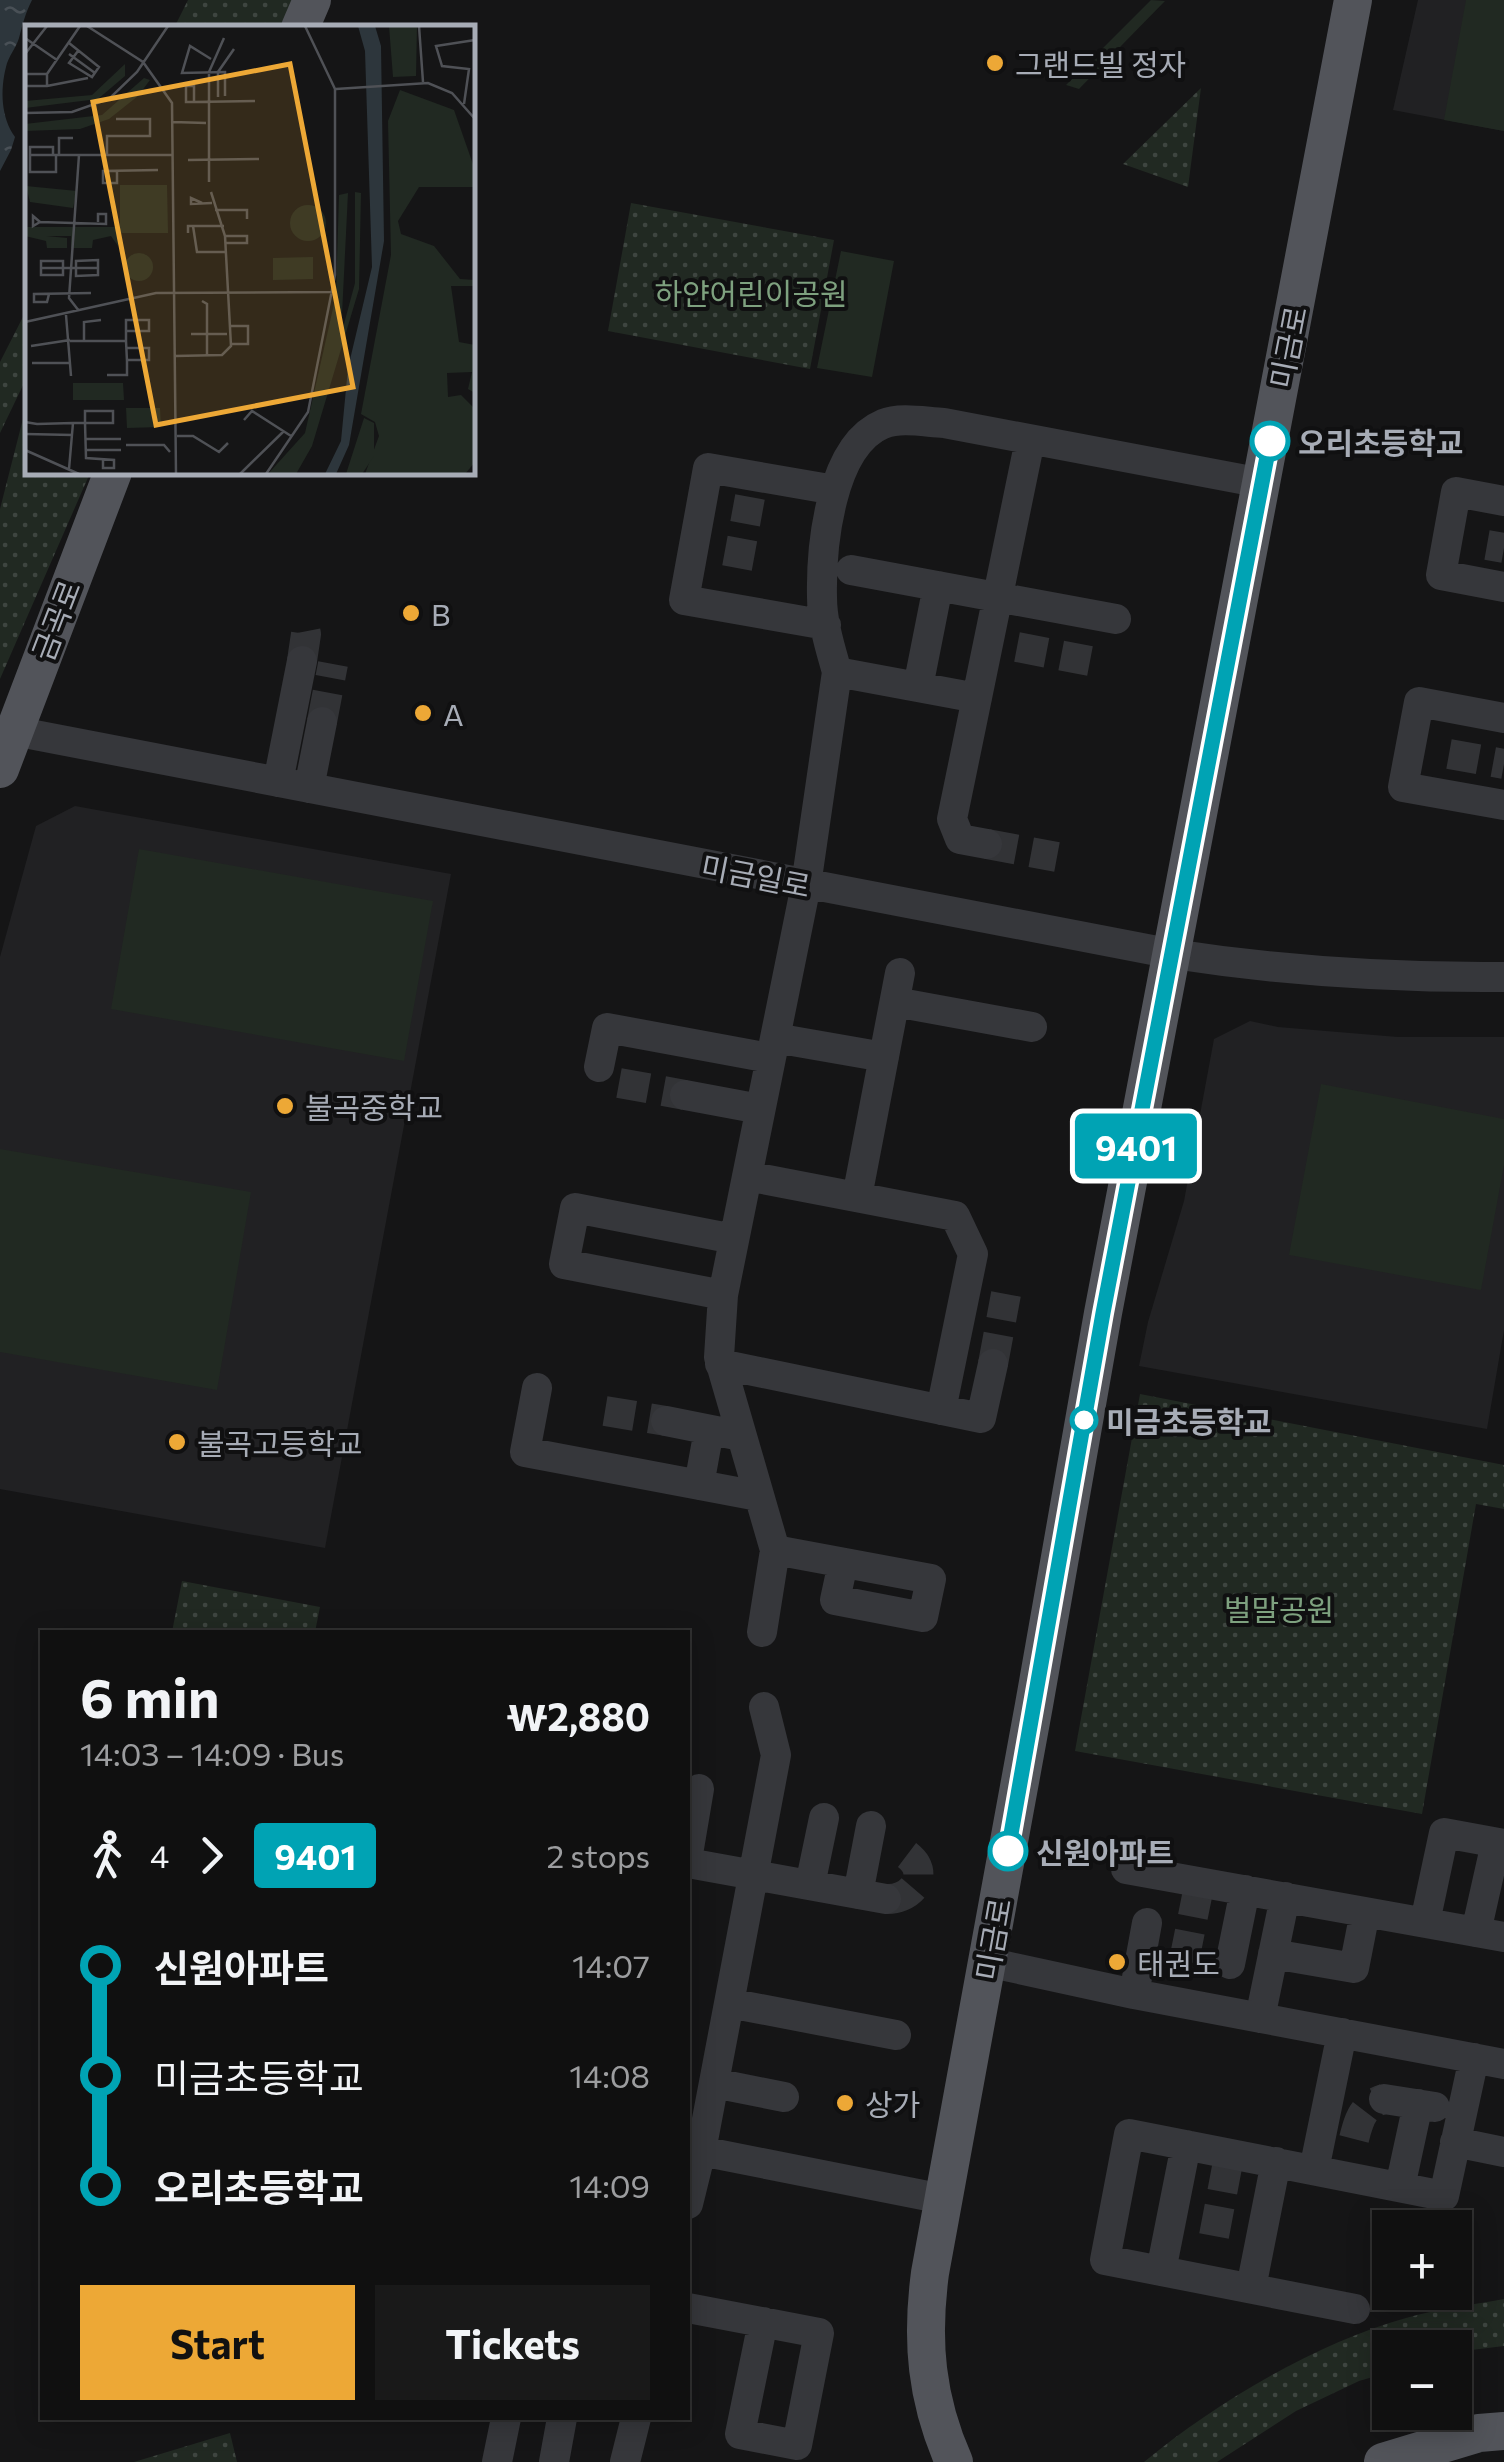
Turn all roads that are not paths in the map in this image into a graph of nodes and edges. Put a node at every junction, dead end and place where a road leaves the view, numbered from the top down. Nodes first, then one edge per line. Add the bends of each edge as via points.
1 (312, 0) edge
2 (1353, 0) edge
3 (301, 25) edge
4 (1030, 440) junction
5 (112, 475) edge
6 (1262, 483) junction
7 (835, 490) junction
8 (1504, 501) edge
9 (851, 570) dead end
10 (938, 586) junction
11 (1504, 587) edge
12 (998, 596) junction
13 (1116, 618) dead end
14 (826, 625) junction
15 (302, 661) tunnel mouth
16 (837, 672) junction
17 (918, 687) junction
18 (977, 698) junction
19 (1504, 718) edge
20 (322, 722) tunnel mouth
21 (14, 731) junction
22 (0, 768) edge
23 (278, 782) junction
24 (309, 788) junction
25 (1504, 805) edge
26 (987, 844) tunnel mouth
27 (806, 884) junction
28 (1173, 954) junction
29 (1504, 977) edge
30 (1032, 1027) dead end
31 (772, 1048) junction
32 (884, 1057) junction
33 (599, 1067) dead end
34 (685, 1095) tunnel mouth
35 (760, 1109) junction
36 (746, 1176) junction
37 (857, 1197) junction
38 (734, 1239) junction
39 (722, 1295) junction
40 (720, 1364) junction
41 (993, 1364) tunnel mouth
42 (537, 1388) dead end
43 (942, 1410) junction
44 (666, 1421) tunnel mouth
45 (710, 1430) junction
46 (741, 1436) junction
47 (699, 1485) junction
48 (758, 1496) junction
49 (775, 1550) junction
50 (843, 1563) dead end
51 (762, 1632) dead end
52 (764, 1707) dead end
53 (698, 1789) dead end
54 (824, 1818) dead end
55 (871, 1826) dead end
56 (690, 1841) edge
57 (1500, 1844) edge
58 (690, 1864) edge
59 (1126, 1870) dead end
60 (754, 1876) junction
61 (810, 1885) junction
62 (1245, 1890) junction
63 (1285, 1897) junction
64 (1366, 1912) junction
65 (1425, 1922) junction
66 (1147, 1923) dead end
67 (1490, 1935) edge
68 (1273, 1954) junction
69 (988, 1962) junction
70 (1230, 1964) dead end
71 (1134, 1994) junction
72 (729, 2003) junction
73 (1260, 2018) junction
74 (1342, 2033) junction
75 (896, 2034) dead end
76 (1474, 2058) junction
77 (1504, 2064) edge
78 (714, 2084) junction
79 (784, 2097) dead end
80 (1384, 2099) dead end
81 (1418, 2104) junction
82 (1462, 2112) junction
83 (1455, 2142) junction
84 (1186, 2145) junction
85 (700, 2150) junction
86 (1504, 2152) edge
87 (1276, 2162) junction
88 (1314, 2170) junction
89 (1400, 2187) junction
90 (690, 2195) edge
91 (944, 2199) junction
92 (1161, 2271) junction
93 (1250, 2288) junction
94 (690, 2308) edge
95 (1355, 2309) dead end
96 (762, 2322) dead end
97 (506, 2420) edge
98 (562, 2420) edge
99 (635, 2420) edge
100 (1504, 2431) edge
101 (498, 2462) edge
102 (554, 2462) edge
103 (624, 2462) edge
104 (954, 2462) edge
105 (1383, 2462) edge

1 - 3 main road
2 - 6 main road, 미금로
4 - 6 street
4 - 7 street via 944,423 888,422 850,450
4 - 12 street
5 - 21 main road, 금곡로
6 - 28 main road, 미금로
7 - 14 street via 824,552
7 - 14 street via 751,486 708,468 684,600
8 - 11 street via 1456,492 1440,575
9 - 10 street
10 - 12 street
10 - 17 street
12 - 13 street
12 - 18 street via 1003,645
14 - 16 street
15 - 23 street
16 - 17 street
16 - 27 street
17 - 18 street
18 - 26 street via 952,819 960,838
19 - 25 street via 1419,702 1403,787
20 - 24 street
21 - 22 main road, 금곡로
21 - 23 street, 미금일로
23 - 24 street, 미금일로
24 - 27 street, 미금일로
27 - 28 street, 미금일로
27 - 31 street
28 - 29 street, 미금일로 via 1308,972
28 - 69 main road, 미금로
30 - 32 street via 897,987
31 - 32 street
31 - 33 street via 607,1028
31 - 35 street
32 - 37 street
34 - 35 street
35 - 36 street
36 - 37 street
36 - 38 street
37 - 43 street via 955,1216 972,1254
38 - 39 street
38 - 39 street via 575,1208 564,1264
39 - 40 street
40 - 43 street
40 - 46 street
41 - 43 street via 982,1418
42 - 47 street via 525,1452
44 - 45 street
45 - 46 street
45 - 47 street
46 - 48 street
47 - 48 street
48 - 49 street
49 - 50 street
49 - 51 street
52 - 60 street via 776,1755
53 - 56 street
54 - 61 street
55 - 61 street via 872,1896
57 - 65 street via 1444,1833
57 - 67 street
58 - 60 street
59 - 62 street via 1198,1889
60 - 61 street
60 - 72 street
62 - 63 street
62 - 70 street
63 - 64 street
63 - 68 street
64 - 65 street
64 - 68 street via 1354,1968
65 - 67 street
66 - 71 street
68 - 73 street
69 - 71 street
69 - 91 main road, 미금로
71 - 73 street
72 - 75 street
72 - 78 street
73 - 74 street
74 - 76 street
74 - 88 street
76 - 77 street
76 - 82 street
78 - 79 street
78 - 85 street
80 - 81 street
81 - 82 street
81 - 89 street
82 - 83 street
83 - 86 street
83 - 89 street via 1444,2196
84 - 87 street via 1228,2160
84 - 92 street
84 - 92 street via 1129,2134 1105,2260
85 - 90 street
85 - 91 street
87 - 88 street
87 - 93 street
88 - 89 street
91 - 104 main road, 미금로 via 924,2342 932,2398
92 - 93 street
93 - 95 street
94 - 96 street
97 - 101 street
98 - 102 street
99 - 103 street
100 - 105 main road

